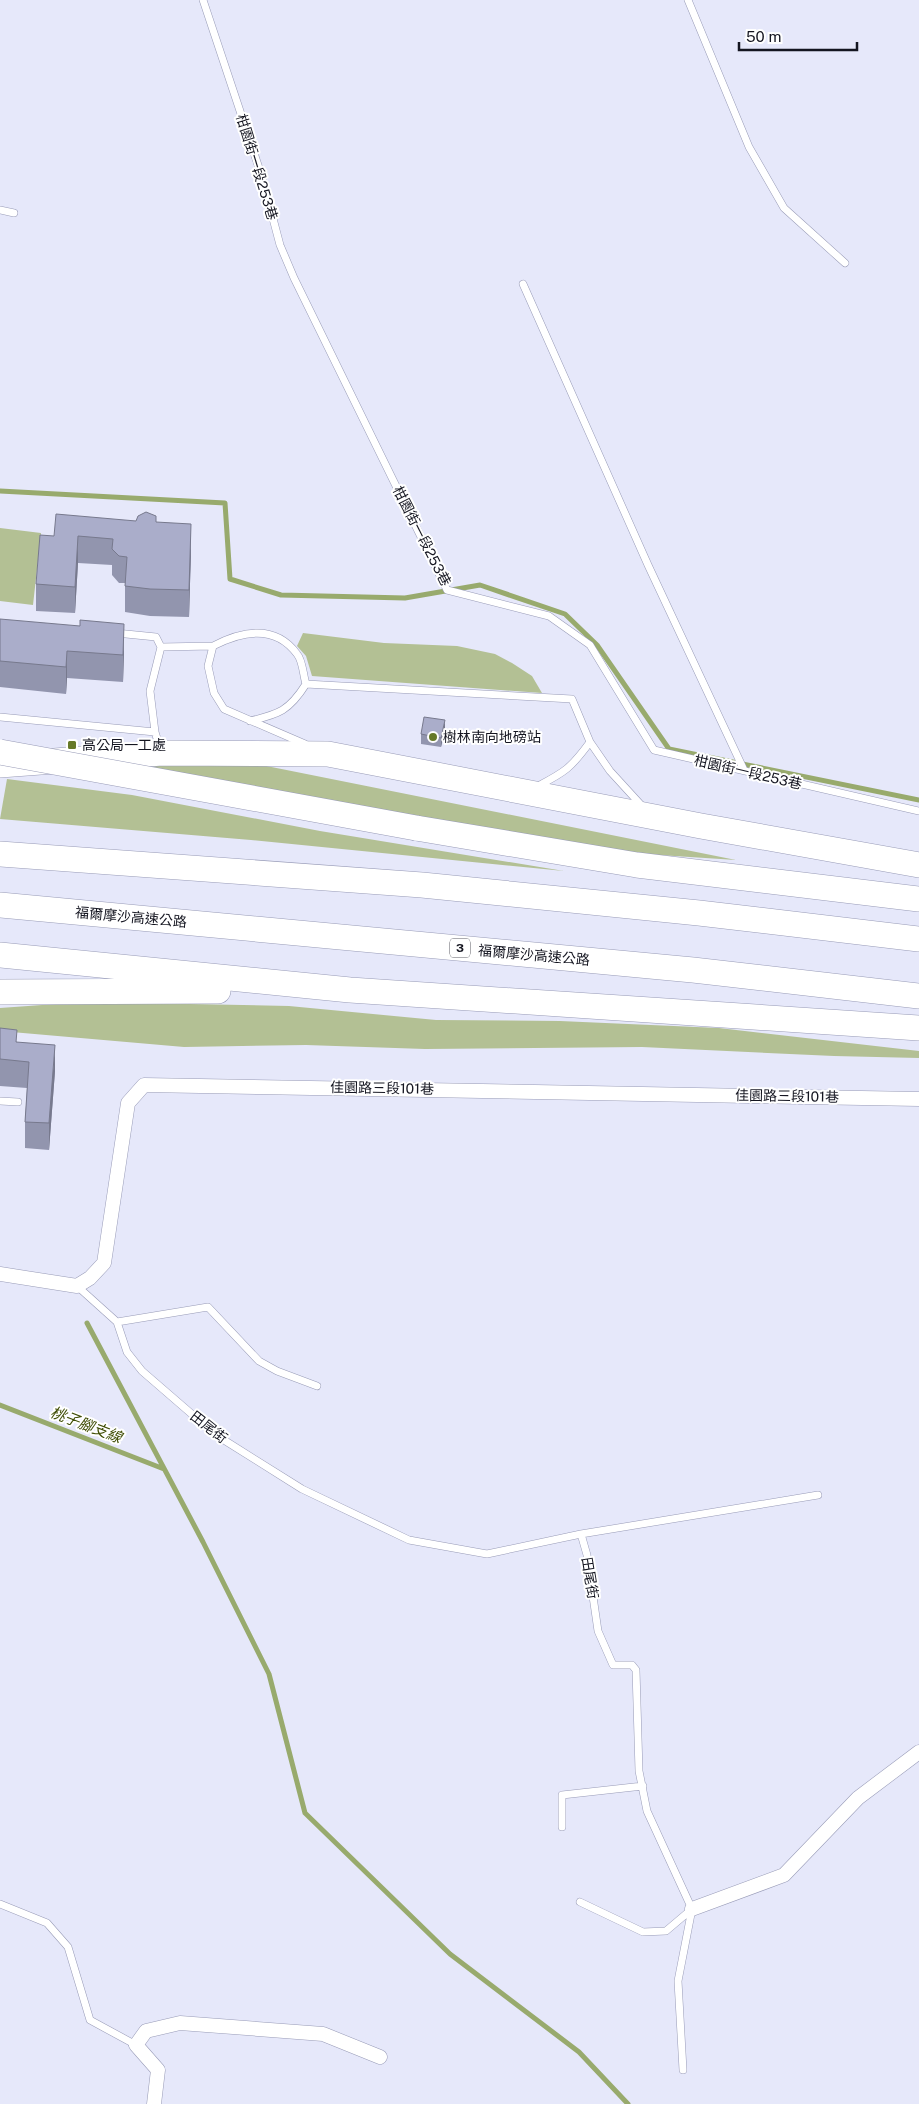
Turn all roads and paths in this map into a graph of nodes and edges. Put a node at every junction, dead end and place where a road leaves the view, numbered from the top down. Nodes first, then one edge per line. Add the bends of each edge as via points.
1 (202, 0) edge
2 (688, 0) edge
3 (0, 210) edge
4 (14, 213) dead end
5 (845, 263) dead end
6 (523, 284) dead end
7 (107, 632) edge
8 (214, 646) junction
9 (161, 647) junction
10 (306, 684) junction
11 (0, 717) edge
12 (249, 721) junction
13 (159, 742) junction
14 (590, 742) junction
15 (0, 752) edge
16 (328, 754) junction
17 (0, 765) edge
18 (744, 770) junction
19 (528, 791) junction
20 (919, 811) edge
21 (651, 816) junction
22 (0, 854) edge
23 (919, 865) edge
24 (919, 899) edge
25 (0, 905) edge
26 (919, 939) edge
27 (0, 955) edge
28 (350, 990) junction
29 (0, 992) edge
30 (919, 996) edge
31 (919, 1028) edge
32 (919, 1099) edge
33 (0, 1101) edge
34 (18, 1102) dead end
35 (0, 1274) edge
36 (77, 1286) junction
37 (117, 1322) junction
38 (317, 1386) dead end
39 (818, 1495) dead end
40 (581, 1534) junction
41 (919, 1752) edge
42 (642, 1786) junction
43 (562, 1827) dead end
44 (580, 1902) dead end
45 (0, 1904) edge
46 (692, 1909) junction
47 (136, 2044) junction
48 (380, 2057) dead end
49 (683, 2070) dead end
50 (154, 2104) edge

1 - 18 lane, 柑園街一段253巷 via 262,177 280,245 447,590 549,616 590,644 654,750
2 - 5 lane via 749,146 784,208
3 - 4 lane
6 - 18 lane via 648,565
7 - 9 lane via 156,637
8 - 9 lane
8 - 10 lane via 234,636 261,632 282,639 298,655
8 - 12 lane via 208,666 214,693 224,708
9 - 13 lane via 150,690
10 - 12 lane via 296,700 277,714
10 - 14 lane via 572,699
11 - 13 lane
12 - 16 lane
13 - 16 highway
13 - 17 highway
14 - 19 lane via 563,773
14 - 21 lane via 610,771
15 - 24 highway, bridge via 416,828 637,864
16 - 19 highway
18 - 20 lane, 柑園街一段253巷
19 - 21 highway
21 - 23 highway
22 - 26 highway via 422,885
25 - 30 highway, 福爾摩沙高速公路 / 3 via 683,969
27 - 28 highway
28 - 29 highway
28 - 31 highway
32 - 36 street, 佳園路三段101巷 via 144,1085 128,1103 104,1263
33 - 34 lane
35 - 36 street
36 - 37 lane, 田尾街
37 - 38 lane via 208,1307 259,1361
37 - 40 lane, 田尾街 via 128,1352 142,1371 216,1435 302,1489 409,1540 487,1554
39 - 40 lane
40 - 42 lane, 田尾街 via 588,1555 598,1632 613,1665 632,1665 636,1670
41 - 46 street via 858,1798 784,1876
42 - 43 lane via 562,1795
42 - 46 lane, 田尾街 via 647,1811
44 - 46 lane via 642,1932 666,1931
45 - 47 lane via 47,1922 68,1946 90,2020
46 - 49 lane via 678,1981
47 - 48 street via 146,2031 180,2023 323,2034
47 - 50 street via 158,2070

